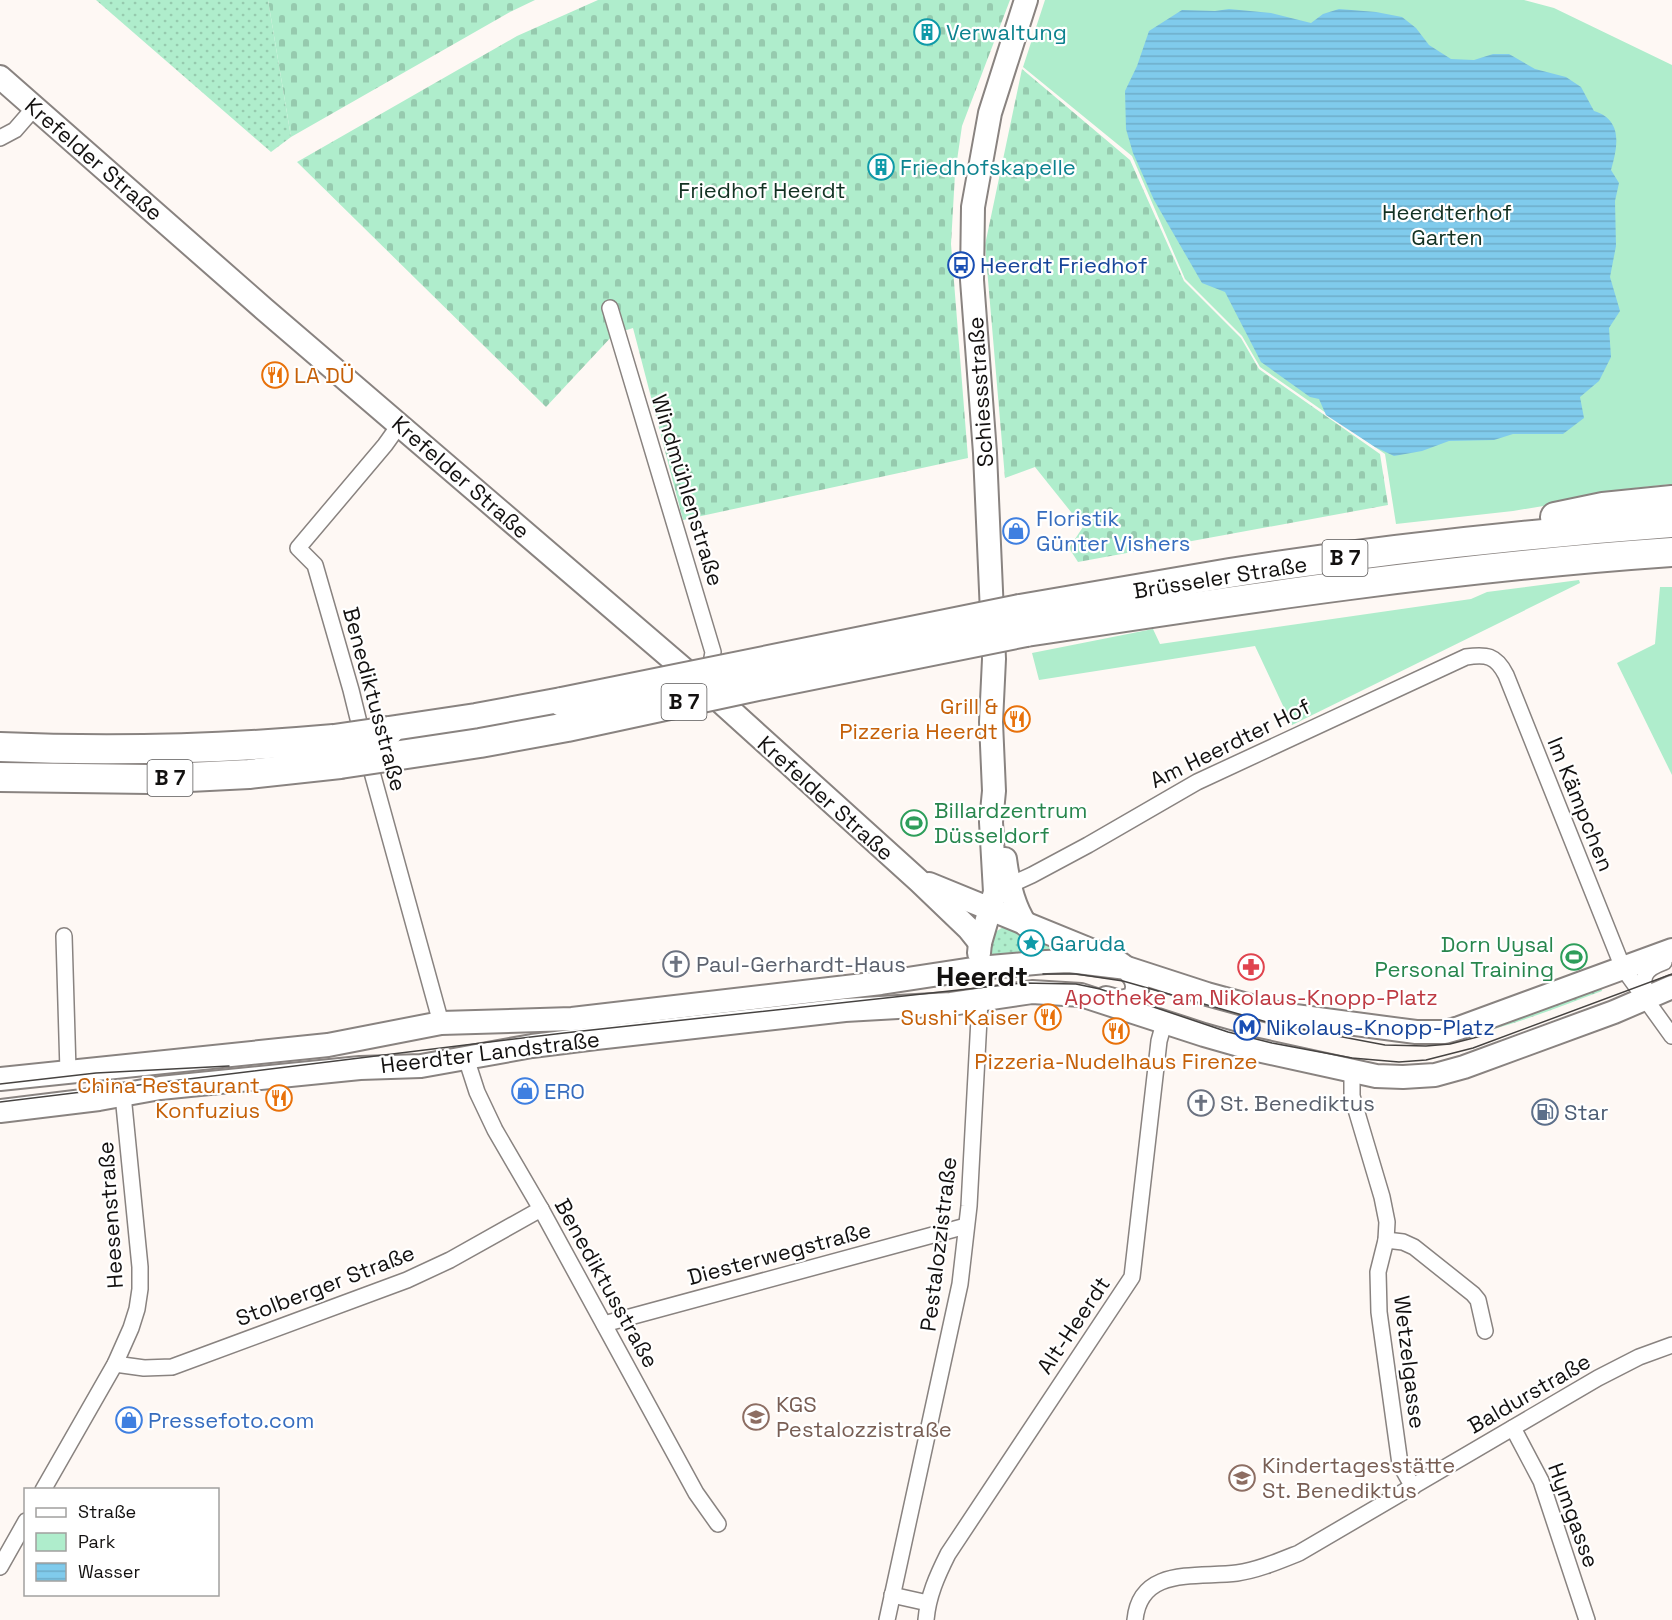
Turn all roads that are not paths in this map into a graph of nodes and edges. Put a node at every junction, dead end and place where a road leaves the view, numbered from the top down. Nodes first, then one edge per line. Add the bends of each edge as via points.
1 (1026, 0) edge
2 (0, 77) edge
3 (35, 107) junction
4 (0, 138) edge
5 (610, 308) dead end
6 (400, 424) junction
7 (1672, 500) edge
8 (1672, 523) edge
9 (1385, 552) junction
10 (1672, 552) edge
11 (1023, 621) junction
12 (1494, 659) joint
13 (700, 683) junction
14 (0, 747) edge
15 (337, 752) junction
16 (0, 777) edge
17 (919, 881) junction
18 (996, 907) junction
19 (1026, 925) junction
20 (64, 936) dead end
21 (1672, 950) edge
22 (1672, 959) edge
23 (980, 968) junction
24 (1128, 968) junction
25 (1623, 968) junction
26 (1672, 987) edge
27 (1010, 994) junction
28 (1081, 995) junction
29 (1645, 998) junction
30 (980, 1000) junction
31 (485, 1022) junction
32 (441, 1023) junction
33 (1164, 1023) junction
34 (1672, 1036) edge
35 (466, 1058) junction
36 (426, 1065) junction
37 (122, 1066) junction
38 (68, 1071) junction
39 (1352, 1071) junction
40 (0, 1079) edge
41 (123, 1095) junction
42 (0, 1111) edge
43 (541, 1209) junction
44 (966, 1226) junction
45 (1386, 1240) junction
46 (604, 1324) junction
47 (1485, 1331) dead end
48 (1672, 1345) edge
49 (115, 1364) junction
50 (1513, 1428) junction
51 (1413, 1487) junction
52 (44, 1488) edge
53 (718, 1524) dead end
54 (24, 1525) edge
55 (0, 1567) edge
56 (892, 1596) junction
57 (928, 1603) junction
58 (887, 1620) edge
59 (926, 1620) edge
60 (1135, 1620) edge
61 (1587, 1620) edge

1 - 18 main road, Schiessstraße via 990,113 974,207 972,280 994,627 991,822
2 - 3 main road, Krefelder Straße
3 - 4 street via 15,130
3 - 6 main road, Krefelder Straße
5 - 13 street, Windmühlenstraße via 713,652 710,669
6 - 13 main road, Krefelder Straße
6 - 32 street, Benediktusstraße via 298,548 315,564
7 - 9 highway via 1603,507
8 - 9 highway, Brüsseler Straße / B 7
9 - 11 highway, Brüsseler Straße / B 7 via 1232,573
10 - 11 highway, Brüsseler Straße / B 7
11 - 15 highway, B 7, bridge via 476,718
12 - 18 street, Am Heerdter Hof via 1482,654 1466,657 1197,782 1088,845
12 - 25 street, Im Kämpchen via 1506,675
13 - 17 main road, Krefelder Straße
14 - 15 highway, B 7 via 245,747
15 - 16 highway, B 7 via 249,774 149,779
17 - 18 main road, Krefelder Straße
17 - 18 main road, Krefelder Straße via 958,919 969,924
18 - 19 main road
18 - 19 main road via 987,930 1006,922
18 - 23 main road
19 - 24 main road
20 - 38 street
21 - 25 main road
22 - 29 street via 1646,971
23 - 24 main road via 1069,961
23 - 27 main road via 995,986
23 - 30 main road
23 - 31 main road, Heerdter Landstraße via 572,1019
24 - 25 main road via 1280,1014 1430,1032 1459,1028
24 - 28 main road via 1137,984 1133,999 1121,1002
25 - 29 street, Im Kämpchen
26 - 29 main road
27 - 28 main road
27 - 30 main road
28 - 33 main road
29 - 34 street, Im Kämpchen
29 - 39 main road via 1435,1075 1385,1077
30 - 35 main road, Heerdter Landstraße via 665,1030
30 - 44 street, Pestalozzistraße
31 - 32 main road, Heerdter Landstraße
31 - 35 main road via 463,1033
32 - 36 main road via 442,1054
32 - 37 main road, Heerdter Landstraße via 328,1045
33 - 39 main road via 1253,1049
33 - 57 street, Alt-Heerdt via 1132,1277 948,1554
35 - 36 main road, Heerdter Landstraße
35 - 43 street, Benediktusstraße via 495,1130
36 - 41 main road, Heerdter Landstraße via 308,1073
37 - 38 main road, Heerdter Landstraße
37 - 41 main road
38 - 40 main road, Heerdter Landstraße
39 - 45 street via 1352,1096 1382,1197
41 - 42 main road, Heerdter Landstraße
41 - 49 street, Heesenstraße via 140,1289 131,1328
43 - 46 street, Benediktusstraße
43 - 49 street, Stolberger Straße via 407,1280 172,1367
44 - 46 street, Diesterwegstraße
44 - 56 street, Pestalozzistraße via 960,1284
45 - 47 street via 1414,1247 1473,1294
45 - 51 street, Wetzelgasse via 1378,1272 1379,1312 1400,1464
46 - 53 street, Benediktusstraße via 696,1493
48 - 50 street, Baldurstraße via 1598,1378
49 - 52 street, Heesenstraße
50 - 51 street, Baldurstraße
50 - 61 street, Hymgasse via 1541,1482
51 - 60 street, Baldurstraße via 1299,1553 1239,1572 1156,1582 1140,1600
54 - 55 street
56 - 57 street
56 - 58 street, Pestalozzistraße
57 - 59 street, Alt-Heerdt

